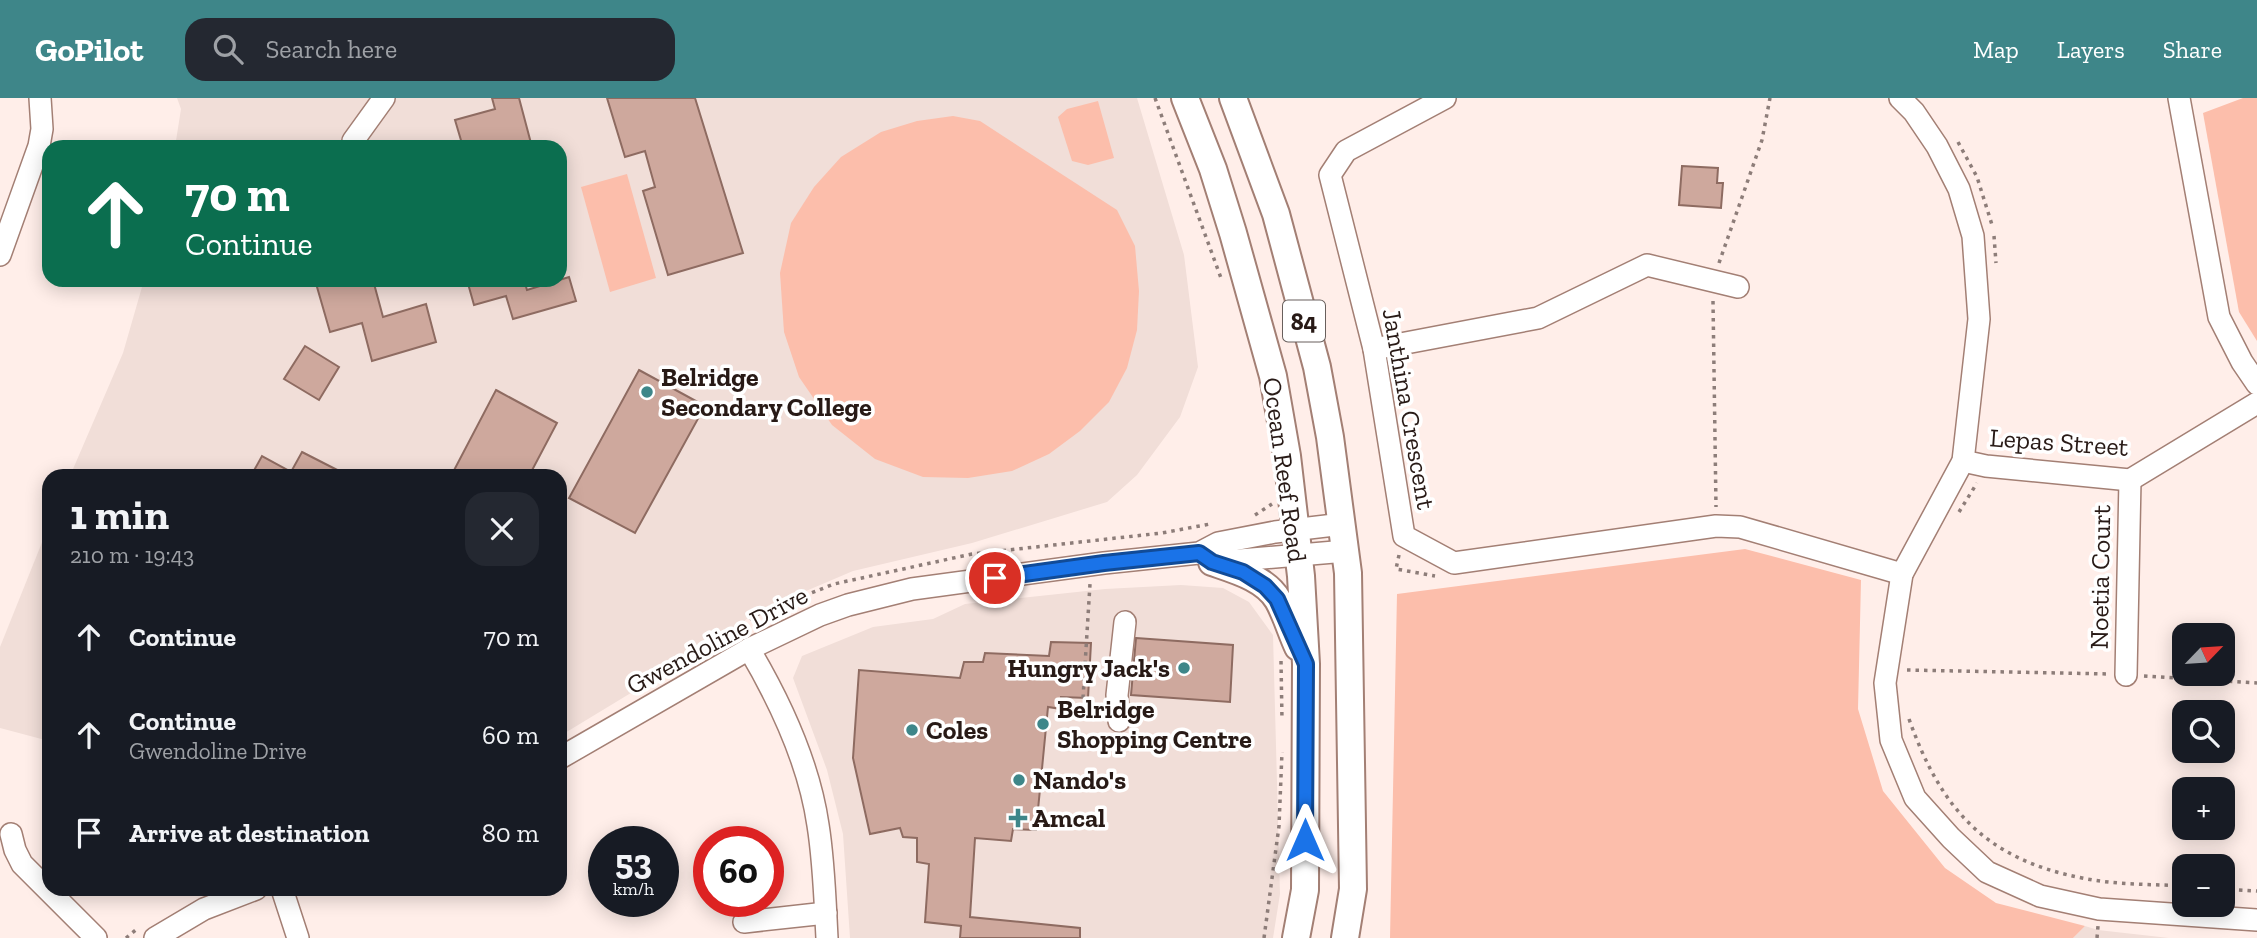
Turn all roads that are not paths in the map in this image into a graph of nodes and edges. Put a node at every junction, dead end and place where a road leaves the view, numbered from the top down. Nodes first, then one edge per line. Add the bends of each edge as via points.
1 (40, 98) edge
2 (384, 98) edge
3 (1185, 98) edge
4 (1233, 98) edge
5 (1445, 98) edge
6 (1900, 98) edge
7 (2179, 98) edge
8 (354, 140) edge
9 (0, 255) edge
10 (1738, 287) dead end
11 (1374, 349) junction
12 (2257, 384) edge
13 (2257, 403) edge
14 (1962, 461) junction
15 (2130, 480) junction
16 (1343, 524) junction
17 (1290, 539) junction
18 (1346, 551) junction
19 (1205, 558) junction
20 (1902, 574) junction
21 (1125, 622) dead end
22 (750, 649) junction
23 (1293, 660) junction
24 (2126, 675) road end
25 (1119, 721) dead end
26 (567, 754) edge
27 (11, 834) dead end
28 (42, 884) edge
29 (54, 896) edge
30 (238, 896) edge
31 (284, 896) edge
32 (826, 913) junction
33 (2257, 920) edge
34 (744, 922) dead end
35 (96, 938) edge
36 (155, 938) edge
37 (298, 938) edge
38 (827, 938) edge
39 (1296, 938) edge
40 (1345, 938) edge

1 - 9 street via 38,146
2 - 8 street
3 - 17 main road, Ocean Reef Road / 84 via 1213,169 1273,376 1287,456
4 - 16 main road, Ocean Reef Road / 84 via 1276,214 1317,367
5 - 11 street, Janthina Crescent via 1346,151 1330,175
6 - 14 street via 1937,146 1959,189 1973,236 1979,319
7 - 12 street via 2219,317
10 - 11 street via 1647,265 1538,318
11 - 20 street, Janthina Crescent via 1404,536 1454,563 1716,526 1740,527
13 - 15 street, Lepas Street
14 - 15 street, Lepas Street
14 - 20 street
15 - 24 street, Noetia Court
16 - 17 street, Gwendoline Drive
16 - 18 main road, Ocean Reef Road / 84
17 - 18 street, Gwendoline Drive
17 - 19 street, Gwendoline Drive
17 - 19 street, Gwendoline Drive via 1218,543
17 - 23 main road, Ocean Reef Road / 84
18 - 40 main road, Ocean Reef Road / 84 via 1353,890
19 - 22 street, Gwendoline Drive via 1104,563 912,589 820,615
19 - 23 main road via 1243,572 1277,599
20 - 33 street via 1885,683 1891,740 1915,798 1951,838 1987,872 2040,896 2099,909
21 - 25 street via 1117,695
22 - 26 street, Gwendoline Drive
22 - 32 street via 783,711 806,775 818,823
23 - 39 main road, Ocean Reef Road / 84 via 1305,890
27 - 28 street via 22,864
29 - 35 street
30 - 36 street via 204,909
31 - 37 street
32 - 34 street
32 - 38 street

